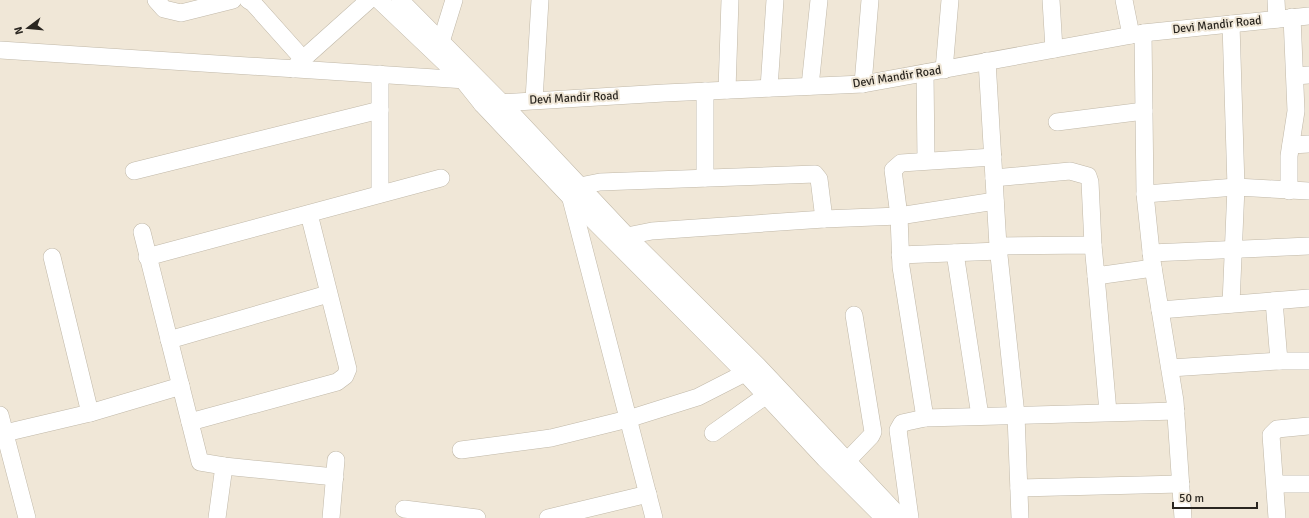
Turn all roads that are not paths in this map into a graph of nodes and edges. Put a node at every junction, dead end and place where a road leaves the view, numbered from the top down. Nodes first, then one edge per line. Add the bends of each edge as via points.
1 (156, 0) edge
2 (233, 0) edge
3 (248, 0) edge
4 (368, 0) edge
5 (379, 0) edge
6 (400, 0) edge
7 (454, 0) edge
8 (540, 0) edge
9 (730, 0) edge
10 (775, 0) edge
11 (819, 0) edge
12 (870, 0) edge
13 (950, 0) edge
14 (1051, 0) edge
15 (1124, 0) edge
16 (1276, 0) edge
17 (1293, 17) edge
18 (1232, 24) junction
19 (1137, 34) junction
20 (442, 42) junction
21 (1054, 49) junction
22 (0, 50) edge
23 (987, 62) junction
24 (298, 64) junction
25 (944, 70) junction
26 (924, 73) junction
27 (380, 74) junction
28 (1302, 76) edge
29 (470, 80) junction
30 (863, 84) junction
31 (810, 86) junction
32 (769, 88) junction
33 (727, 90) junction
34 (705, 91) junction
35 (534, 100) junction
36 (501, 102) junction
37 (482, 104) junction
38 (380, 110) junction
39 (1144, 110) junction
40 (1303, 111) edge
41 (1056, 122) dead end
42 (1309, 144) edge
43 (1291, 145) junction
44 (993, 157) junction
45 (926, 160) junction
46 (134, 171) dead end
47 (441, 178) dead end
48 (705, 178) junction
49 (994, 178) junction
50 (1236, 187) junction
51 (1289, 190) junction
52 (1309, 191) edge
53 (575, 192) junction
54 (380, 194) junction
55 (1145, 194) junction
56 (995, 201) junction
57 (308, 214) junction
58 (898, 216) junction
59 (824, 219) junction
60 (142, 232) dead end
61 (627, 236) junction
62 (1093, 245) junction
63 (1309, 246) edge
64 (998, 248) junction
65 (1233, 249) junction
66 (955, 253) junction
67 (900, 255) junction
68 (52, 257) dead end
69 (147, 257) junction
70 (1152, 260) junction
71 (1096, 276) junction
72 (328, 294) junction
73 (1309, 298) edge
74 (1274, 301) junction
75 (1231, 304) junction
76 (1160, 310) junction
77 (854, 315) dead end
78 (169, 340) junction
79 (1279, 361) junction
80 (1309, 361) edge
81 (1170, 368) junction
82 (745, 373) junction
83 (181, 386) junction
84 (772, 392) junction
85 (1176, 411) junction
86 (1108, 412) junction
87 (90, 413) junction
88 (0, 415) edge
89 (1016, 415) junction
90 (980, 416) junction
91 (925, 418) junction
92 (628, 419) junction
93 (190, 422) junction
94 (1309, 426) edge
95 (5, 433) junction
96 (713, 433) dead end
97 (461, 450) dead end
98 (336, 460) dead end
99 (846, 462) junction
100 (224, 466) junction
101 (335, 477) junction
102 (1181, 484) junction
103 (1276, 484) junction
104 (1309, 484) edge
105 (1019, 488) junction
106 (648, 494) junction
107 (404, 509) dead end
108 (27, 518) edge
109 (216, 518) edge
110 (330, 518) edge
111 (476, 518) edge
112 (548, 518) edge
113 (654, 518) edge
114 (884, 518) edge
115 (901, 518) edge
116 (910, 518) edge
117 (1020, 518) edge
118 (1183, 518) edge
119 (1277, 518) edge

1 - 2 street via 164,10 180,13
3 - 24 street via 253,2
4 - 24 street
5 - 29 street
6 - 20 street
7 - 20 street
8 - 35 street
9 - 33 street
10 - 32 street
11 - 31 street
12 - 30 street
13 - 25 street
14 - 21 street
15 - 19 street
16 - 17 street
17 - 18 street, Devi Mandir Road
17 - 28 street
18 - 19 street, Devi Mandir Road
18 - 50 street
19 - 21 street, Devi Mandir Road
19 - 39 street
20 - 29 street
21 - 23 street, Devi Mandir Road
22 - 24 street
23 - 25 street, Devi Mandir Road
23 - 44 street
24 - 27 street
25 - 26 street, Devi Mandir Road
26 - 30 street, Devi Mandir Road
26 - 45 street
27 - 29 street
27 - 38 street
28 - 40 street
29 - 36 street
29 - 37 street
30 - 31 street, Devi Mandir Road
31 - 32 street, Devi Mandir Road
32 - 33 street, Devi Mandir Road
33 - 34 street, Devi Mandir Road
34 - 35 street, Devi Mandir Road
34 - 48 street
35 - 36 street, Devi Mandir Road
36 - 37 street, Devi Mandir Road
36 - 53 street
37 - 53 street
38 - 46 street
38 - 54 street
39 - 41 street
39 - 55 street
40 - 43 street
42 - 43 street
43 - 51 street
44 - 45 street
44 - 49 street
45 - 58 street via 901,163 893,170
47 - 54 street
48 - 53 street via 600,182
48 - 59 street via 815,174 819,179
49 - 56 street
49 - 62 street via 1070,171 1088,176
50 - 51 street
50 - 55 street
50 - 65 street
51 - 52 street
53 - 61 street
53 - 82 street
53 - 92 street
54 - 57 street
55 - 70 street
56 - 58 street
56 - 64 street
57 - 69 street
57 - 72 street
58 - 59 street
58 - 67 street
59 - 61 street via 652,231
60 - 69 street
61 - 84 street
62 - 64 street
62 - 71 street
63 - 65 street
64 - 66 street
64 - 89 street
65 - 70 street
65 - 75 street
66 - 67 street
66 - 90 street
67 - 91 street
68 - 87 street
69 - 78 street
70 - 71 street
70 - 76 street
71 - 86 street
72 - 78 street
72 - 93 street via 348,369 345,376 337,382
73 - 74 street
74 - 75 street
74 - 79 street
75 - 76 street
76 - 81 street
77 - 99 street via 873,432
78 - 83 street
79 - 80 street
79 - 81 street
81 - 85 street
82 - 84 street
82 - 92 street via 698,397
83 - 87 street
83 - 93 street
84 - 96 street
84 - 99 street
84 - 114 street
85 - 86 street
85 - 102 street
86 - 89 street
87 - 95 street
88 - 95 street
89 - 90 street
89 - 105 street
90 - 91 street
91 - 116 street via 902,423 898,430
92 - 97 street via 551,438
92 - 106 street
93 - 100 street via 200,462
94 - 103 street via 1277,429 1271,435
95 - 108 street
98 - 101 street
99 - 115 street
100 - 101 street
100 - 109 street
101 - 110 street
102 - 105 street
102 - 118 street
103 - 104 street
103 - 119 street
105 - 117 street
106 - 112 street
106 - 113 street
107 - 111 street

